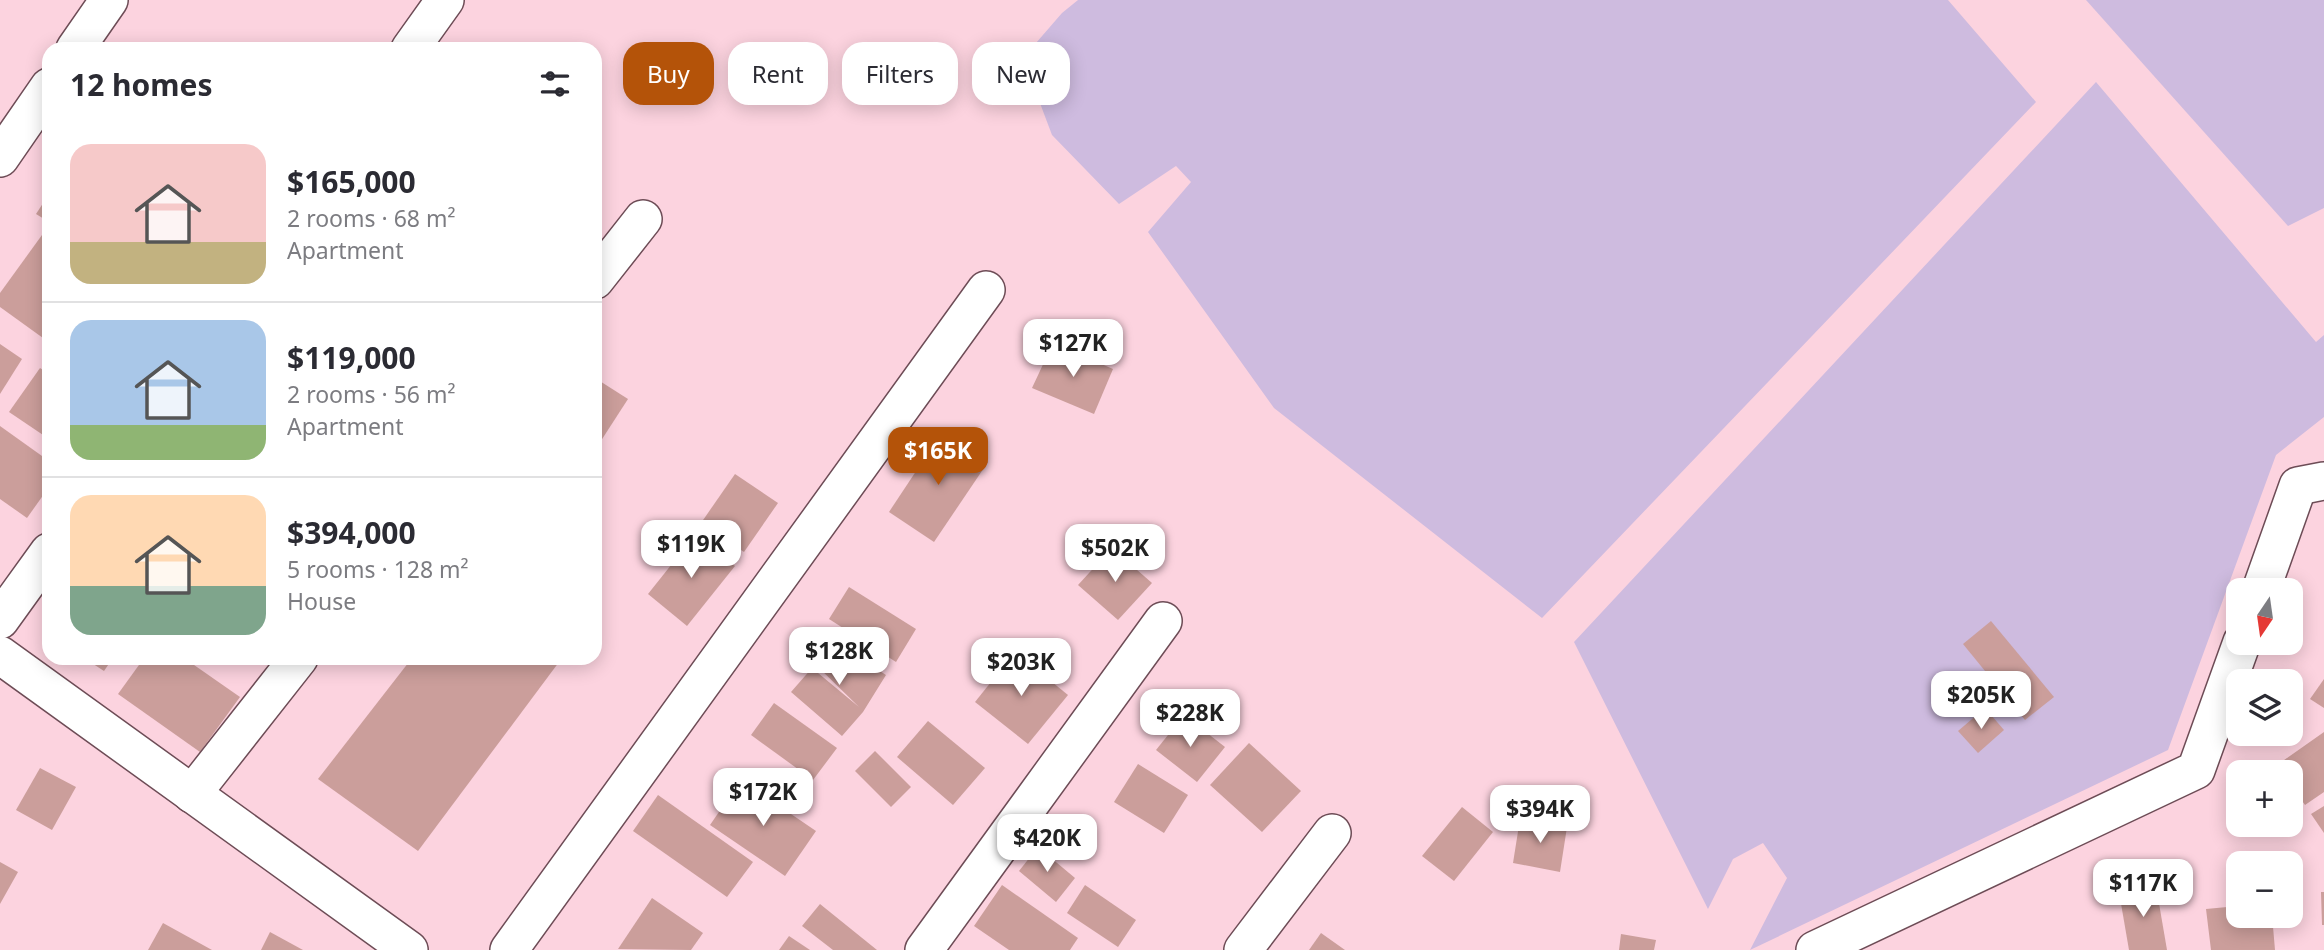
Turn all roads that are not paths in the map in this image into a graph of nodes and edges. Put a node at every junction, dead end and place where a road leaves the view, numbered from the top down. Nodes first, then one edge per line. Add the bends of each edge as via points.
1 (109, 0) edge
2 (445, 0) edge
3 (80, 42) edge
4 (415, 42) edge
5 (42, 97) edge
6 (0, 158) edge
7 (643, 219) dead end
8 (602, 271) edge
9 (986, 290) dead end
10 (2324, 481) edge
11 (42, 562) edge
12 (2265, 578) edge
13 (0, 620) edge
14 (1163, 621) dead end
15 (0, 655) edge
16 (2237, 655) edge
17 (293, 665) edge
18 (192, 794) junction
19 (1332, 833) dead end
20 (409, 950) edge
21 (509, 950) edge
22 (924, 950) edge
23 (1243, 950) edge
24 (1815, 950) edge

1 - 3 street
2 - 4 street
5 - 6 street
7 - 8 street
9 - 21 street
10 - 12 street via 2298,486
11 - 13 street
14 - 22 street
15 - 18 street
16 - 24 street via 2196,770
17 - 18 street
18 - 20 street
19 - 23 street

